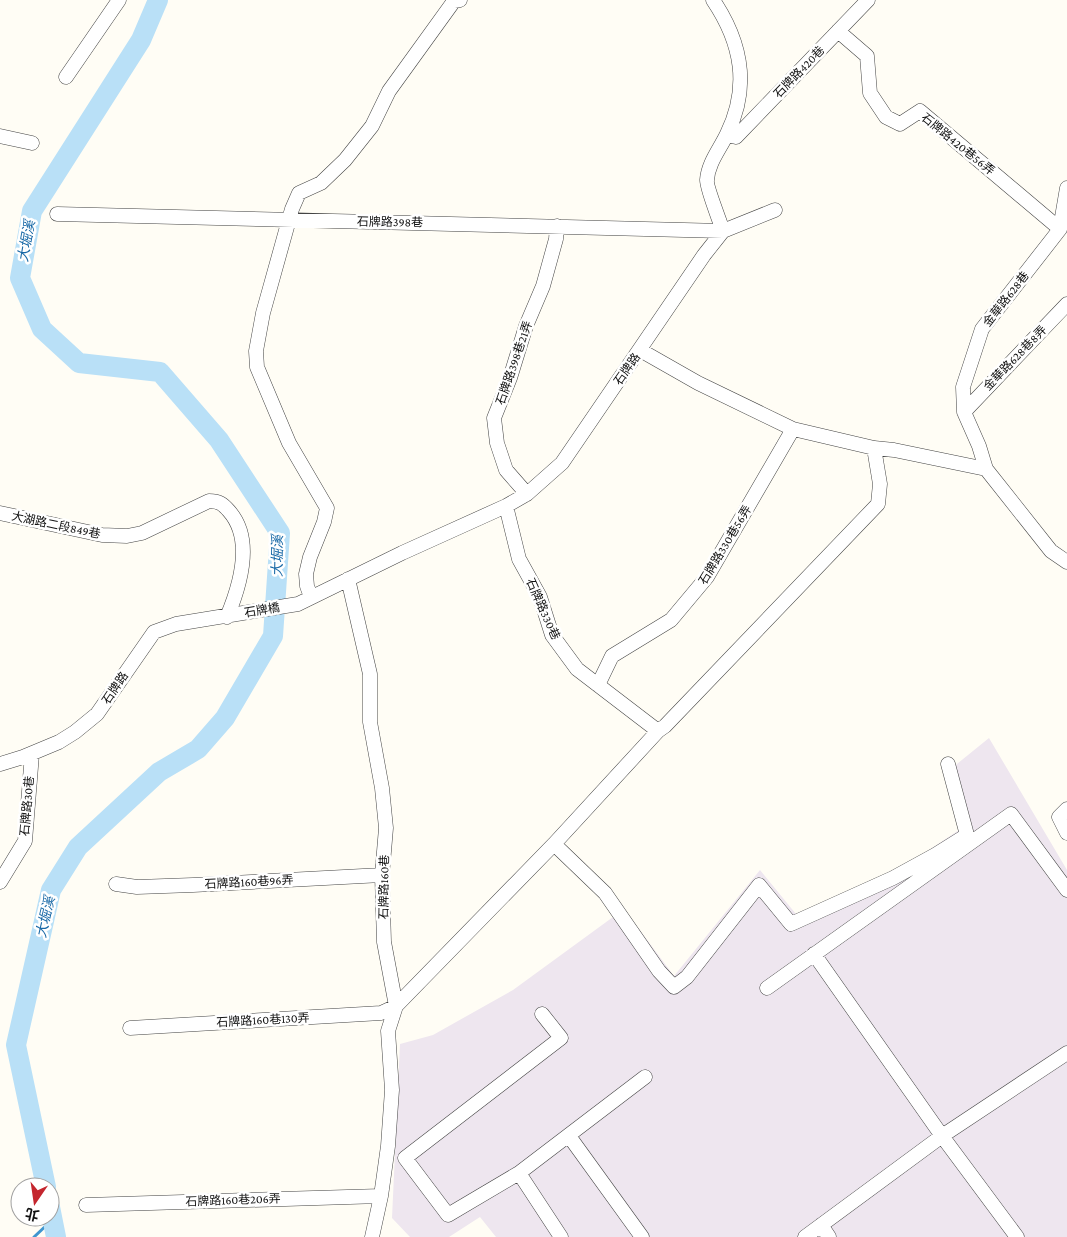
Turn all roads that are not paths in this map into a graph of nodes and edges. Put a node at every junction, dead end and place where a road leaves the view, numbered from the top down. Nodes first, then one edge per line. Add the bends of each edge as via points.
1 (120, 0) edge
2 (460, 0) edge
3 (714, 0) edge
4 (868, 0) edge
5 (838, 31) junction
6 (66, 77) dead end
7 (727, 135) junction
8 (0, 136) edge
9 (32, 143) dead end
10 (1067, 188) edge
11 (775, 210) dead end
12 (57, 214) dead end
13 (289, 220) junction
14 (558, 226) junction
15 (1060, 229) junction
16 (723, 231) junction
17 (1067, 304) edge
18 (640, 350) junction
19 (964, 412) junction
20 (793, 429) junction
21 (874, 448) junction
22 (986, 469) junction
23 (527, 494) junction
24 (506, 506) junction
25 (0, 512) edge
26 (1067, 562) edge
27 (348, 579) junction
28 (311, 597) junction
29 (298, 604) joint
30 (226, 617) junction
31 (598, 685) junction
32 (658, 731) junction
33 (32, 754) junction
34 (0, 764) edge
35 (948, 764) dead end
36 (1067, 809) edge
37 (1067, 833) edge
38 (554, 844) junction
39 (382, 875) junction
40 (0, 882) edge
41 (116, 884) dead end
42 (1067, 890) edge
43 (814, 954) junction
44 (767, 988) dead end
45 (396, 1006) junction
46 (542, 1014) dead end
47 (130, 1028) dead end
48 (1067, 1053) edge
49 (645, 1077) dead end
50 (569, 1136) junction
51 (942, 1136) junction
52 (518, 1173) junction
53 (381, 1196) junction
54 (86, 1205) dead end
55 (821, 1225) junction
56 (372, 1237) edge
57 (561, 1237) edge
58 (642, 1237) edge
59 (805, 1237) edge
60 (829, 1237) edge
61 (1017, 1237) edge

1 - 6 street
2 - 13 street via 454,1 389,91 372,126 346,160 321,183 299,193
3 - 7 street via 737,46 741,69 735,117
4 - 5 street, 石牌路420巷
5 - 7 street, 石牌路420巷 via 736,137
5 - 15 street, 石牌路420巷56弄 via 867,56 870,93 886,118 900,124 920,110
7 - 16 street via 706,181
8 - 9 street
10 - 15 street, 金華路628巷
11 - 16 street
12 - 13 street, 石牌路398巷
13 - 14 street, 石牌路398巷
13 - 28 street via 263,313 256,367 290,443 327,508 306,574
14 - 16 street, 石牌路398巷
14 - 23 street, 石牌路398巷21弄 via 543,286 494,418 506,470
15 - 19 street, 金華路628巷 via 982,329 962,388
16 - 18 street, 石牌路
17 - 19 street, 金華路628巷8弄
18 - 20 street via 698,383
18 - 23 street, 石牌路 via 562,463
19 - 22 street, 金華路628巷
20 - 21 street
20 - 31 street, 石牌路330巷56弄 via 707,577 671,620 612,656
21 - 22 street
21 - 32 street via 880,484 878,504
22 - 26 street, 金華路628巷 via 1051,551
23 - 24 street, 石牌路
24 - 27 street, 石牌路
24 - 31 street, 石牌路330巷 via 519,559 540,597 552,635 577,669
25 - 30 street, 大湖路二段849巷 via 102,535 128,536 210,501 217,501 232,515 243,538 241,574
27 - 28 street, 石牌路
27 - 39 street, 石牌路160巷 via 370,674 370,722 386,828
28 - 29 street, 石牌路
29 - 30 street, 石牌橋
30 - 33 street, 石牌路 via 176,624 154,632 97,714 60,742
31 - 32 street, 石牌路330巷
32 - 38 street
33 - 34 street, 石牌路
33 - 40 street, 石牌路30巷 via 24,841
35 - 38 street via 967,835 893,878 791,924 759,885 687,977 674,987 659,971 605,893
36 - 37 street via 1059,817
38 - 45 street
39 - 41 street, 石牌路160巷96弄 via 184,886
39 - 45 street, 石牌路160巷 via 384,942
42 - 43 street via 1011,814
43 - 44 street
43 - 51 street
45 - 47 street, 石牌路160巷130弄 via 381,1013
45 - 53 street, 石牌路160巷 via 388,1031 392,1090
46 - 52 street via 561,1038 405,1158 448,1215
48 - 51 street
49 - 50 street
50 - 52 street
50 - 58 street
51 - 55 street
51 - 61 street
52 - 57 street
53 - 54 street, 石牌路160巷206弄
53 - 56 street, 石牌路160巷
55 - 59 street
55 - 60 street

